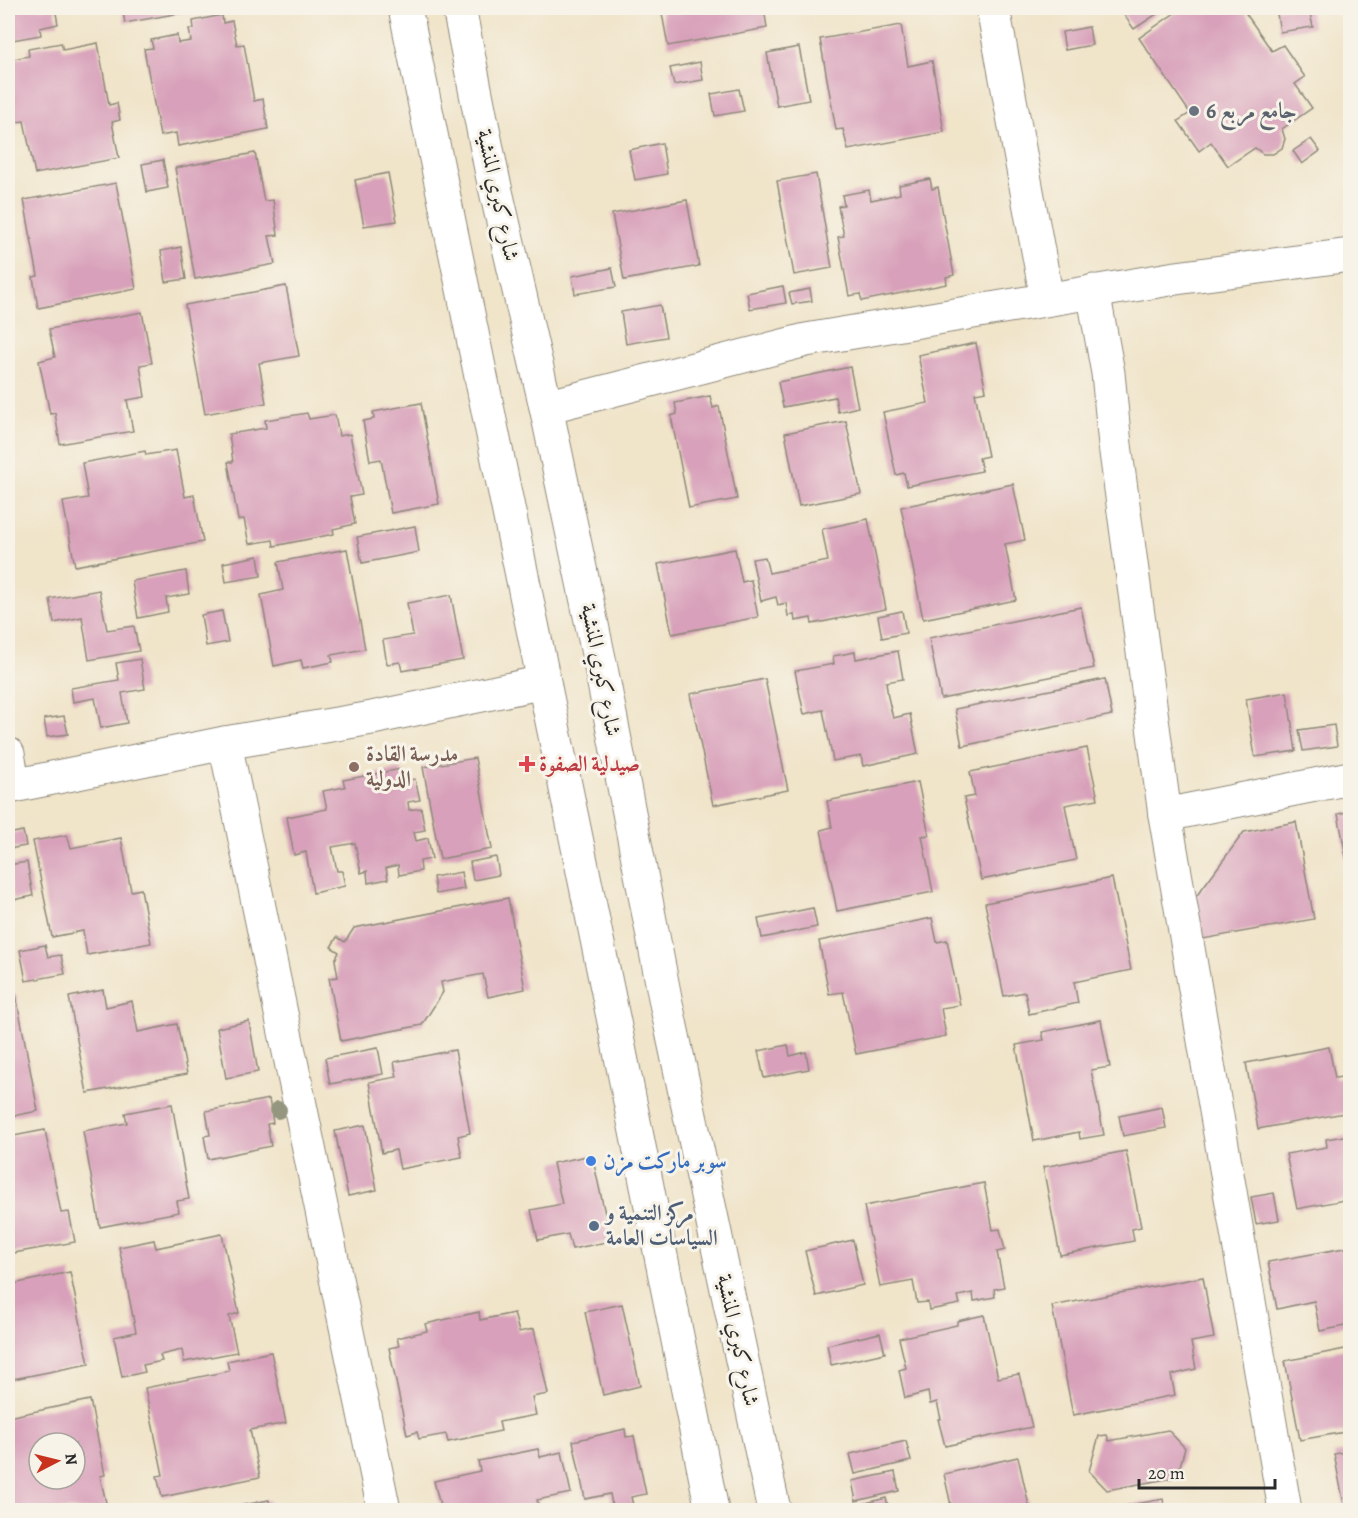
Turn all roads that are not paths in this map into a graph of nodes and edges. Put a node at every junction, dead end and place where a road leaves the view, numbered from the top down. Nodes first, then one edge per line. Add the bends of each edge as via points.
1 (405, 8) edge
2 (459, 8) edge
3 (993, 8) edge
4 (1350, 255) edge
5 (1094, 291) junction
6 (1047, 299) junction
7 (546, 407) junction
8 (544, 682) junction
9 (225, 743) junction
10 (8, 754) edge
11 (1350, 778) edge
12 (11, 786) edge
13 (1165, 815) junction
14 (384, 1510) edge
15 (712, 1510) edge
16 (774, 1510) edge
17 (1285, 1510) edge

1 - 8 street
2 - 7 street, شارع كبري المنشية via 492,174
3 - 6 street
4 - 5 street
5 - 6 street
5 - 13 street
6 - 7 street via 806,340
7 - 16 street, شارع كبري المنشية via 666,1003
8 - 9 street via 372,718
8 - 15 street
9 - 12 street
9 - 14 street
10 - 12 street
11 - 13 street
13 - 17 street

